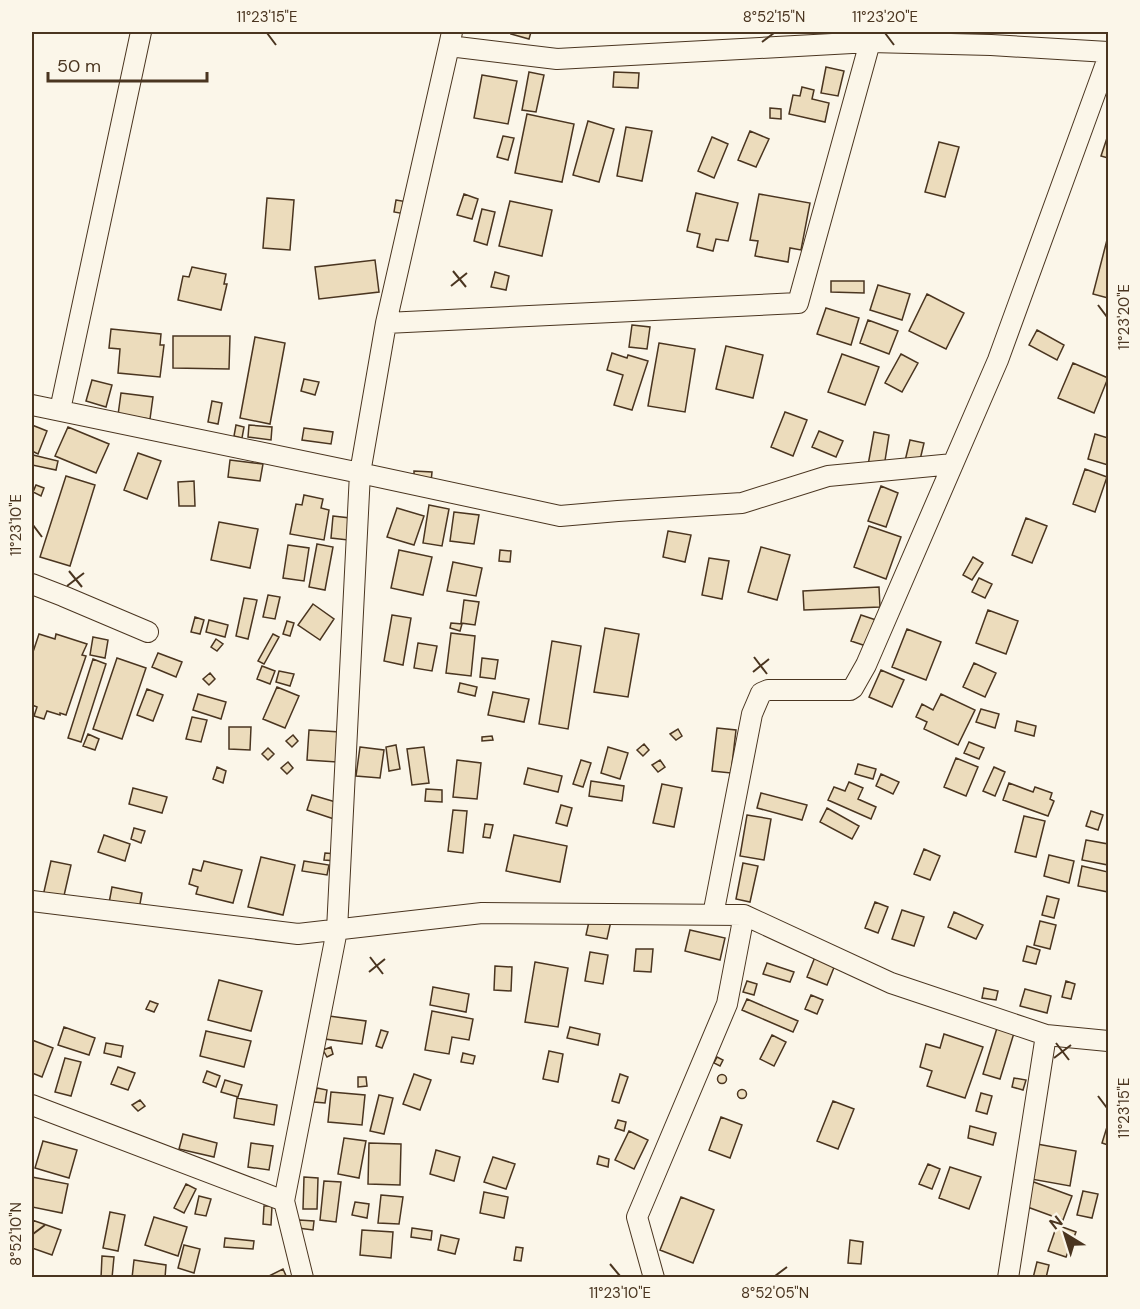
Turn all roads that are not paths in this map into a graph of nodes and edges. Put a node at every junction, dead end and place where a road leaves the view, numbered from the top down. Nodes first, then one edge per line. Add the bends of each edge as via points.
1 (141, 32) edge
2 (450, 39) edge
3 (870, 42) junction
4 (1108, 52) edge
5 (1108, 58) edge
6 (386, 323) junction
7 (32, 405) edge
8 (60, 410) junction
9 (953, 464) junction
10 (360, 473) junction
11 (32, 584) edge
12 (148, 632) dead end
13 (32, 902) edge
14 (713, 915) junction
15 (744, 915) junction
16 (337, 930) junction
17 (1046, 1035) junction
18 (1108, 1041) edge
19 (32, 1105) edge
20 (284, 1201) junction
21 (303, 1278) edge
22 (654, 1278) edge
23 (1008, 1278) edge

1 - 8 street
2 - 3 street via 557,59
2 - 6 street
3 - 4 street
3 - 6 street via 798,303
5 - 9 street via 998,360
6 - 10 street
7 - 8 street
8 - 10 street
9 - 10 street via 828,476 742,503 560,516
9 - 14 street via 853,688 761,693 752,714
10 - 16 street
11 - 12 street
13 - 16 street via 298,934
14 - 15 street
14 - 16 street via 482,913
15 - 17 street via 891,983
15 - 22 street via 727,1004 637,1217
16 - 20 street
17 - 18 street
17 - 23 street
19 - 20 street
20 - 21 street

